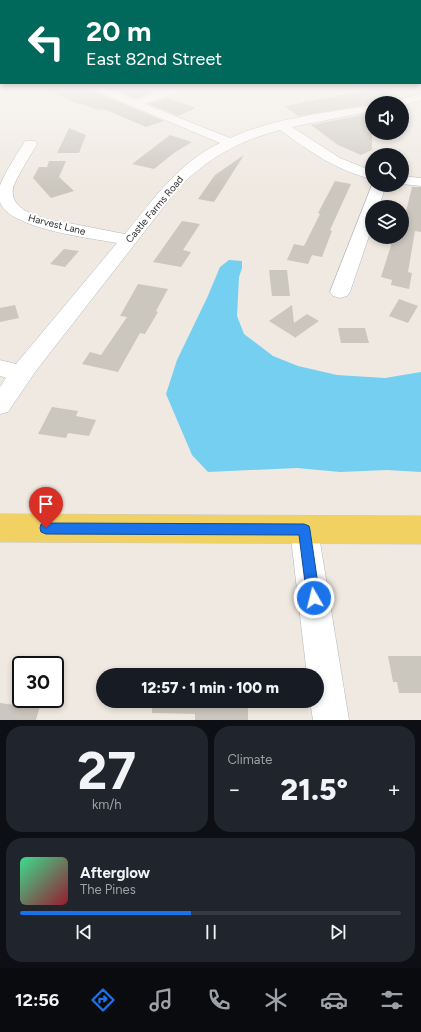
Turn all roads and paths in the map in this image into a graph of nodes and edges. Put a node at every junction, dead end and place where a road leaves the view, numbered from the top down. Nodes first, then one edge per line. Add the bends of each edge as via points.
1 (176, 121) edge
2 (309, 121) edge
3 (282, 126) junction
4 (230, 143) junction
5 (30, 144) dead end
6 (365, 173) edge
7 (409, 181) edge
8 (421, 182) edge
9 (376, 192) edge
10 (129, 240) junction
11 (340, 292) dead end
12 (0, 368) edge
13 (21, 374) junction
14 (0, 404) edge
15 (0, 528) edge
16 (304, 530) junction
17 (421, 530) edge
18 (331, 720) edge

1 - 4 street
2 - 3 street, Castle Farms Road
3 - 4 street, Castle Farms Road
3 - 6 street via 329,159
4 - 10 street, Castle Farms Road via 186,171
5 - 10 street, Harvest Lane via 6,186 6,199 13,209 37,222
7 - 8 street
9 - 11 street
10 - 13 street, Castle Farms Road
12 - 13 street
13 - 14 street, Castle Farms Road
15 - 16 main road
16 - 17 main road
16 - 18 street

